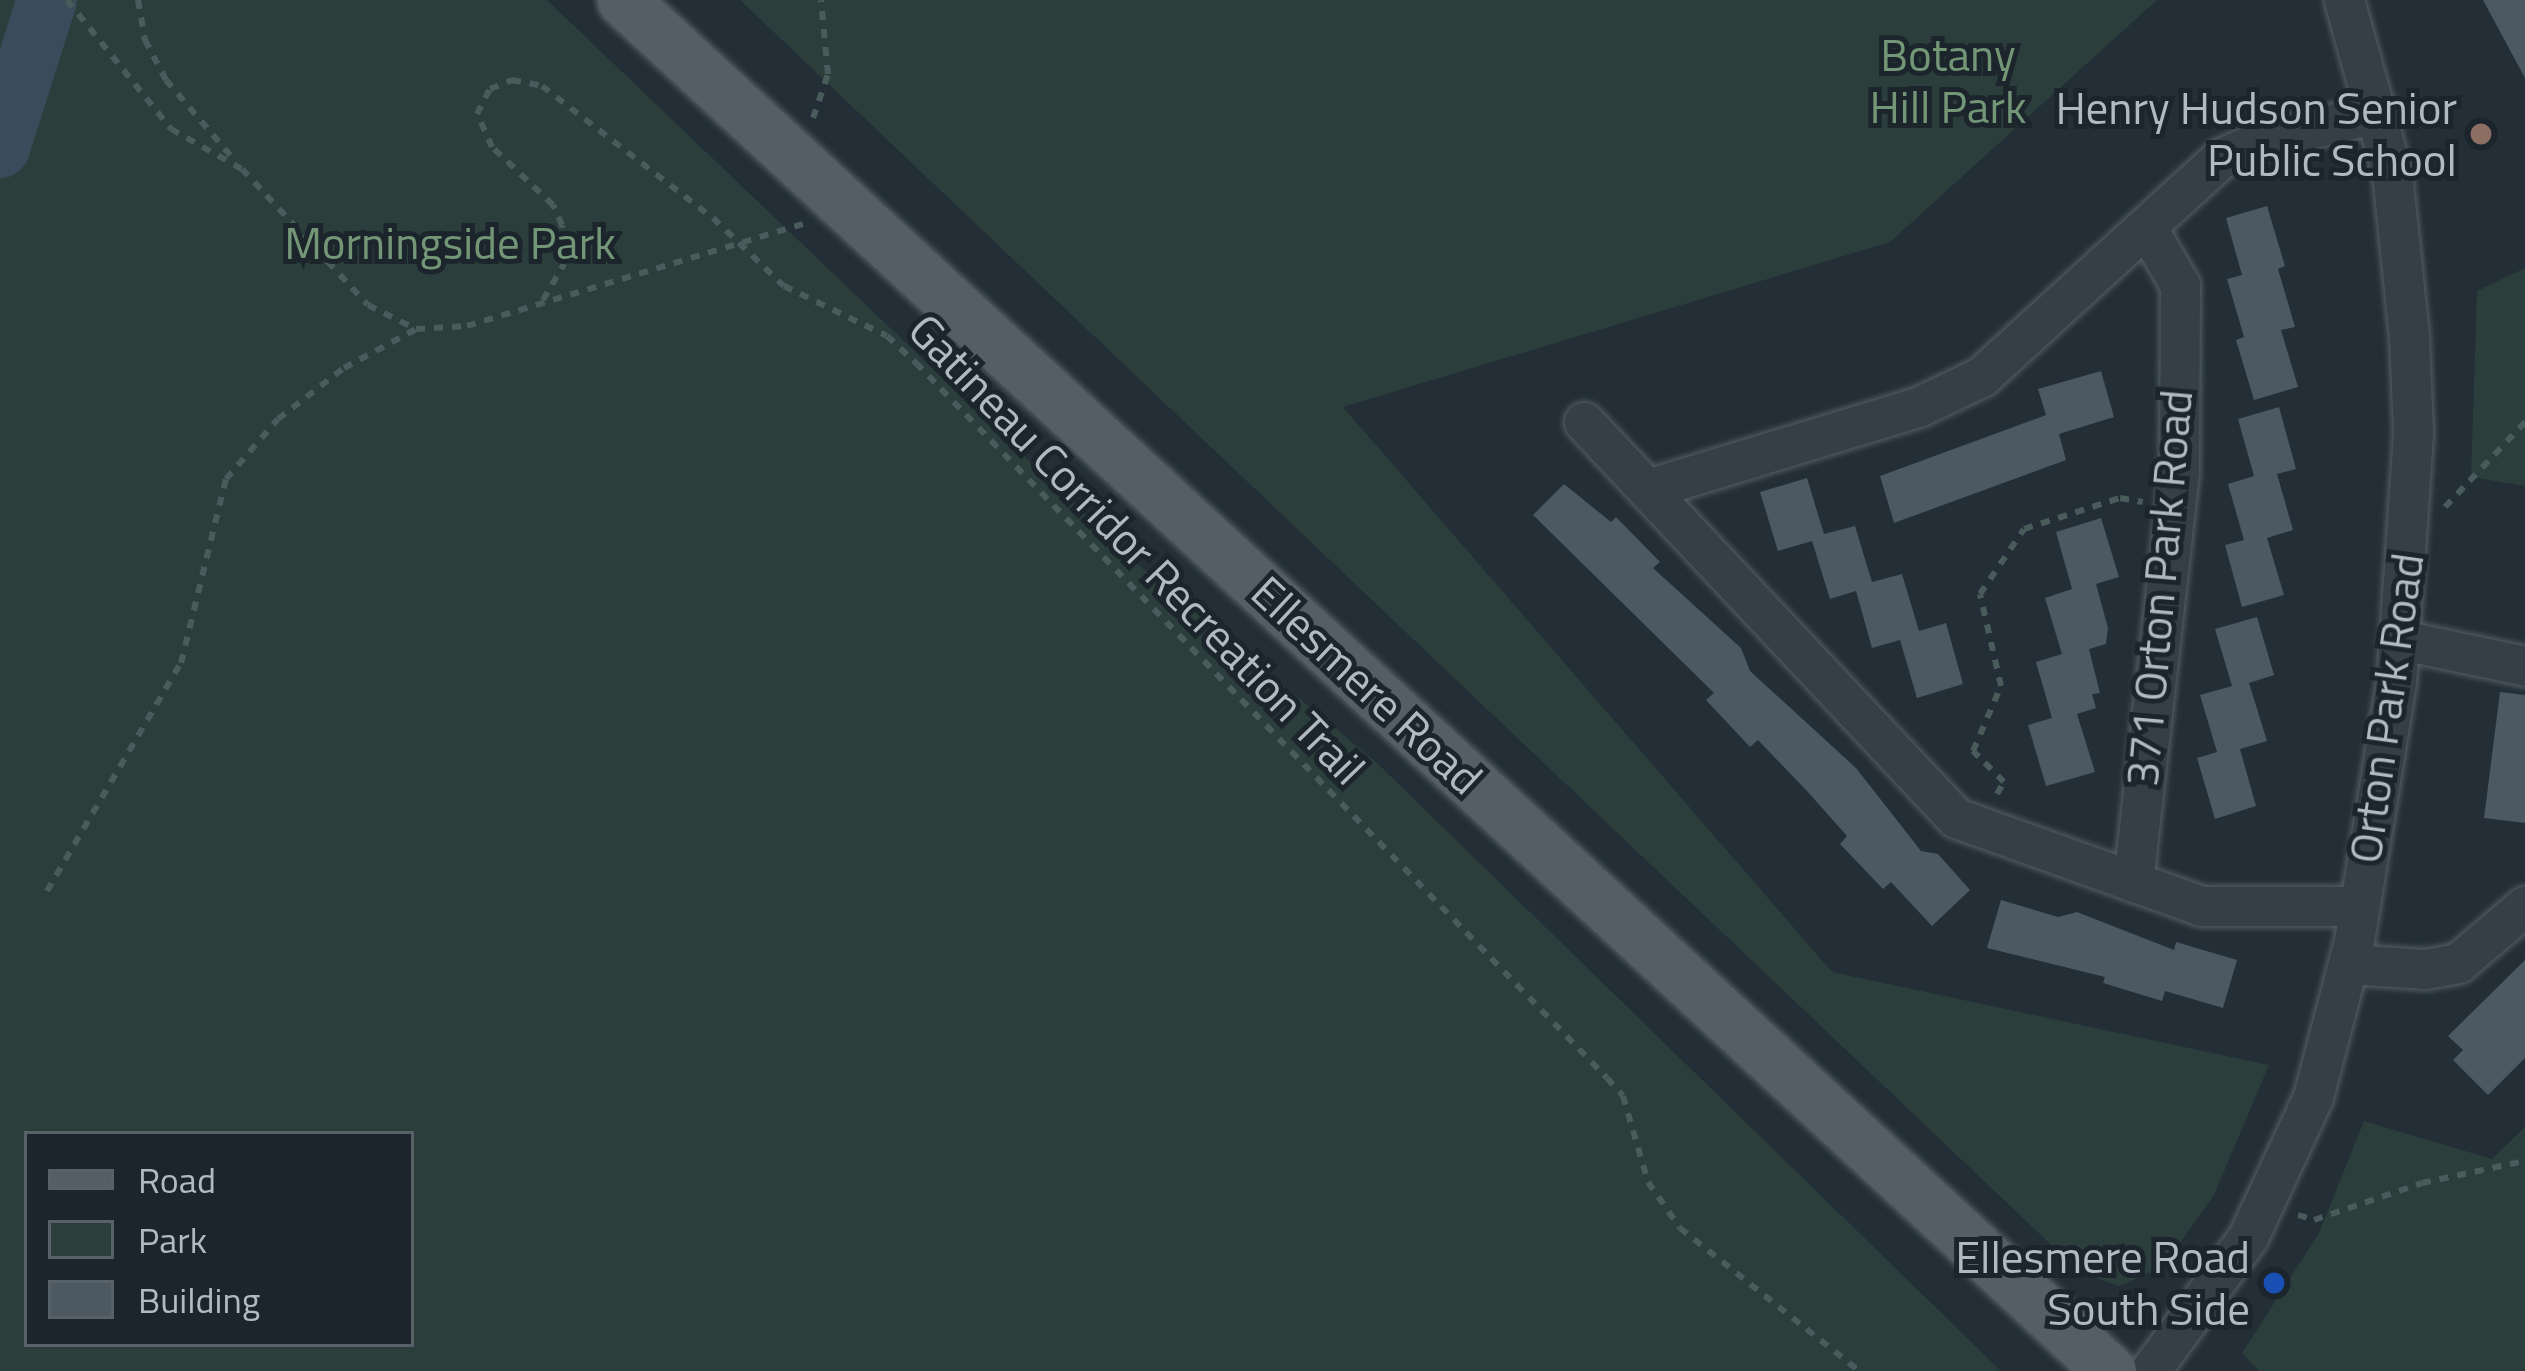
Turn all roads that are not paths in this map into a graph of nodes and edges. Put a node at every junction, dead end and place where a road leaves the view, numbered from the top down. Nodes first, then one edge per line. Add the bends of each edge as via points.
1 (623, 0) edge
2 (2344, 0) edge
3 (2380, 112) junction
4 (2148, 230) junction
5 (1584, 422) dead end
6 (1651, 488) junction
7 (2402, 640) junction
8 (2525, 665) edge
9 (2133, 882) junction
10 (2358, 905) junction
11 (2525, 906) edge
12 (2348, 964) junction
13 (2110, 1371) edge
14 (2150, 1371) edge

1 - 13 main road, Ellesmere Road
2 - 3 street, Orton Park Road
3 - 4 street via 2240,148
3 - 7 street, Orton Park Road via 2409,337
4 - 6 street via 1981,377 1918,407
4 - 9 street, 371 Orton Park Road via 2180,285 2174,508
5 - 6 street
6 - 9 street via 1956,818
7 - 8 street
7 - 10 street, Orton Park Road
9 - 10 street via 2202,906
10 - 12 street, Orton Park Road
11 - 12 street via 2458,963 2425,970
12 - 14 street, Orton Park Road via 2313,1097 2265,1204

